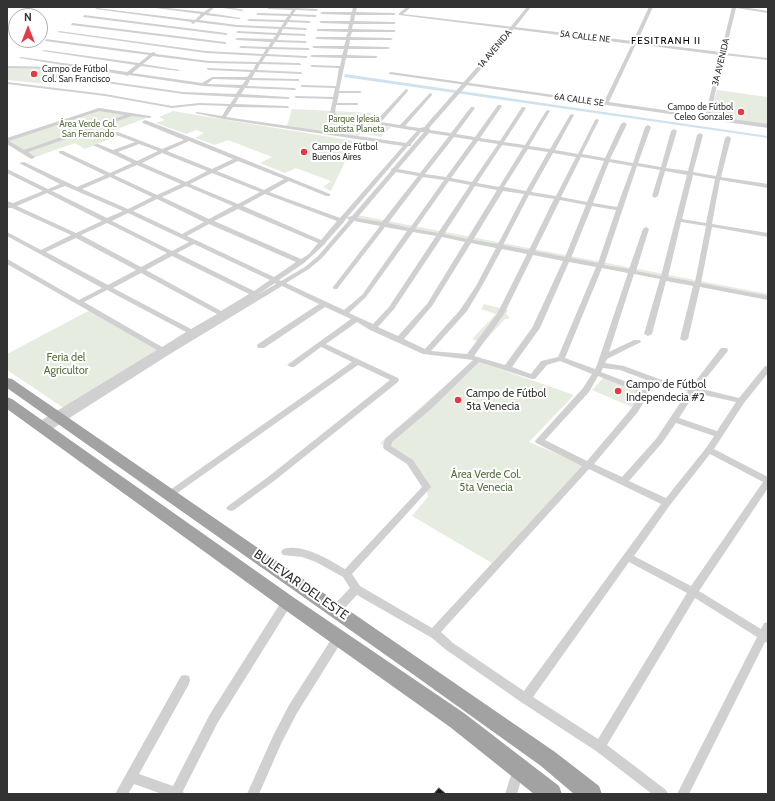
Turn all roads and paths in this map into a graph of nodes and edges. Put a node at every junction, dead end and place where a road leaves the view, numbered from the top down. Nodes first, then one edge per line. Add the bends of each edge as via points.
1 (150, 7) edge
2 (212, 7) edge
3 (219, 7) edge
4 (355, 7) edge
5 (383, 7) edge
6 (396, 7) edge
7 (409, 7) edge
8 (529, 7) edge
9 (650, 7) edge
10 (735, 7) edge
11 (269, 8) dead end
12 (295, 8) edge
13 (98, 9) dead end
14 (242, 10) dead end
15 (317, 10) dead end
16 (768, 12) edge
17 (205, 13) junction
18 (258, 14) dead end
19 (322, 14) dead end
20 (354, 14) junction
21 (394, 14) dead end
22 (291, 15) junction
23 (84, 16) dead end
24 (315, 16) dead end
25 (239, 18) dead end
26 (249, 20) dead end
27 (195, 21) junction
28 (287, 21) junction
29 (308, 22) dead end
30 (321, 22) dead end
31 (352, 22) junction
32 (394, 23) dead end
33 (72, 24) dead end
34 (282, 28) junction
35 (513, 28) junction
36 (185, 29) junction
37 (306, 29) dead end
38 (318, 30) dead end
39 (350, 30) junction
40 (394, 31) dead end
41 (59, 32) dead end
42 (238, 32) dead end
43 (226, 34) dead end
44 (278, 34) junction
45 (305, 35) dead end
46 (174, 37) junction
47 (317, 38) dead end
48 (348, 38) junction
49 (237, 39) dead end
50 (392, 39) dead end
51 (48, 40) edge
52 (273, 41) junction
53 (305, 42) dead end
54 (225, 43) dead end
55 (634, 43) junction
56 (164, 46) junction
57 (240, 47) dead end
58 (314, 47) dead end
59 (346, 47) junction
60 (269, 48) junction
61 (388, 48) dead end
62 (308, 49) dead end
63 (44, 51) dead end
64 (152, 54) junction
65 (723, 54) junction
66 (265, 55) junction
67 (312, 56) dead end
68 (344, 56) junction
69 (305, 57) dead end
70 (376, 57) dead end
71 (21, 58) dead end
72 (768, 59) edge
73 (141, 63) junction
74 (260, 63) junction
75 (299, 64) dead end
76 (75, 66) junction
77 (312, 66) dead end
78 (7, 67) edge
79 (342, 67) junction
80 (209, 69) dead end
81 (178, 70) dead end
82 (254, 71) junction
83 (300, 73) dead end
84 (391, 73) dead end
85 (129, 74) junction
86 (64, 76) dead end
87 (249, 79) junction
88 (297, 80) dead end
89 (7, 83) edge
90 (117, 84) junction
91 (466, 84) junction
92 (203, 85) junction
93 (302, 86) dead end
94 (244, 87) junction
95 (294, 89) dead end
96 (337, 90) junction
97 (406, 90) dead end
98 (360, 92) dead end
99 (430, 94) dead end
100 (105, 95) junction
101 (239, 96) junction
102 (296, 97) dead end
103 (286, 98) dead end
104 (335, 98) junction
105 (606, 103) junction
106 (334, 104) junction
107 (357, 104) dead end
108 (233, 105) junction
109 (500, 106) dead end
110 (287, 107) dead end
111 (473, 108) dead end
112 (524, 108) dead end
113 (548, 111) dead end
114 (197, 113) dead end
115 (134, 114) junction
116 (572, 115) dead end
117 (150, 117) dead end
118 (223, 118) junction
119 (707, 118) junction
120 (597, 120) dead end
121 (145, 122) dead end
122 (377, 123) junction
123 (624, 124) dead end
124 (768, 126) edge
125 (401, 127) junction
126 (648, 127) dead end
127 (427, 129) junction
128 (420, 130) junction
129 (674, 131) dead end
130 (116, 133) dead end
131 (453, 135) junction
132 (700, 135) dead end
133 (728, 138) dead end
134 (190, 139) junction
135 (477, 139) junction
136 (7, 141) edge
137 (140, 142) junction
138 (501, 142) junction
139 (96, 145) dead end
140 (410, 146) junction
141 (526, 146) junction
142 (552, 150) junction
143 (164, 151) junction
144 (23, 152) junction
145 (61, 152) dead end
146 (114, 152) junction
147 (580, 155) junction
148 (32, 157) dead end
149 (238, 159) junction
150 (607, 160) junction
151 (22, 163) dead end
152 (138, 163) junction
153 (636, 165) junction
154 (393, 170) junction
155 (662, 170) junction
156 (7, 171) edge
157 (211, 172) junction
158 (690, 174) junction
159 (110, 175) junction
160 (421, 175) junction
161 (718, 177) junction
162 (289, 179) junction
163 (448, 180) junction
164 (65, 184) junction
165 (186, 184) junction
166 (474, 184) junction
167 (768, 186) edge
168 (78, 189) junction
169 (500, 189) junction
170 (49, 191) junction
171 (264, 192) junction
172 (527, 194) junction
173 (328, 195) dead end
174 (655, 196) dead end
175 (158, 197) junction
176 (558, 199) junction
177 (590, 204) junction
178 (8, 206) edge
179 (238, 206) junction
180 (620, 209) junction
181 (129, 211) junction
182 (349, 217) junction
183 (109, 220) junction
184 (678, 220) junction
185 (210, 221) junction
186 (385, 222) junction
187 (710, 225) junction
188 (414, 228) junction
189 (646, 229) dead end
190 (442, 233) junction
191 (7, 234) edge
192 (768, 235) edge
193 (78, 236) junction
194 (182, 236) junction
195 (471, 239) junction
196 (194, 242) junction
197 (323, 243) junction
198 (500, 244) junction
199 (532, 250) junction
200 (41, 252) junction
201 (174, 253) junction
202 (568, 257) junction
203 (7, 261) edge
204 (302, 262) junction
205 (601, 264) junction
206 (142, 270) junction
207 (632, 270) junction
208 (665, 276) junction
209 (278, 282) junction
210 (698, 283) junction
211 (109, 287) junction
212 (335, 288) dead end
213 (768, 293) edge
214 (254, 294) junction
215 (768, 298) edge
216 (80, 302) junction
217 (324, 304) junction
218 (345, 313) junction
219 (222, 314) junction
220 (356, 319) junction
221 (373, 328) junction
222 (191, 332) junction
223 (648, 334) dead end
224 (684, 339) dead end
225 (399, 340) junction
226 (637, 342) dead end
227 (321, 344) junction
228 (261, 346) dead end
229 (724, 350) dead end
230 (165, 351) junction
231 (426, 352) junction
232 (473, 358) junction
233 (561, 359) junction
234 (357, 362) junction
235 (291, 365) dead end
236 (600, 365) junction
237 (506, 368) junction
238 (768, 368) edge
239 (657, 381) junction
240 (7, 382) edge
241 (693, 390) junction
242 (646, 392) junction
243 (7, 402) edge
244 (741, 402) junction
245 (674, 419) junction
246 (50, 422) junction
247 (719, 435) junction
248 (709, 450) junction
249 (588, 465) junction
250 (768, 481) edge
251 (623, 482) junction
252 (170, 494) junction
253 (667, 503) junction
254 (231, 508) dead end
255 (286, 552) dead end
256 (628, 557) junction
257 (346, 574) junction
258 (356, 589) junction
259 (693, 592) junction
260 (287, 602) junction
261 (336, 610) junction
262 (766, 633) edge
263 (436, 635) junction
264 (338, 638) junction
265 (185, 680) dead end
266 (525, 698) junction
267 (600, 747) junction
268 (519, 768) junction
269 (132, 777) junction
270 (121, 794) edge
271 (176, 794) edge
272 (252, 794) edge
273 (511, 794) edge
274 (550, 794) edge
275 (591, 794) edge
276 (662, 794) edge
277 (682, 794) edge

1 - 17 street
2 - 17 street
3 - 14 street
4 - 20 street
5 - 6 street
7 - 35 street, 5A CALLE NE via 400,12 403,15
8 - 35 street, 1A AVENIDA
9 - 55 street
10 - 16 street
10 - 65 street, 3A AVENIDA
11 - 12 street
12 - 15 street
12 - 22 street
13 - 27 street
17 - 25 street
17 - 27 street
18 - 22 street
19 - 20 street
20 - 21 street
20 - 31 street
22 - 24 street
22 - 28 street
23 - 36 street
26 - 28 street
27 - 34 street
27 - 36 street
28 - 29 street
28 - 34 street
30 - 31 street
31 - 32 street
31 - 39 street
33 - 46 street
34 - 37 street
34 - 44 street
35 - 55 street, 5A CALLE NE
35 - 91 street, 1A AVENIDA
36 - 43 street
36 - 46 street
38 - 39 street
39 - 40 street
39 - 48 street
41 - 56 street
42 - 44 street
44 - 45 street
44 - 52 street
46 - 54 street
46 - 56 street
47 - 48 street
48 - 50 street
48 - 59 street
49 - 52 street
51 - 64 street
52 - 53 street
52 - 60 street
55 - 65 street, 5A CALLE NE
55 - 105 street
56 - 64 street
56 - 66 street via 206,52
57 - 60 street
58 - 59 street
59 - 61 street
59 - 68 street
60 - 62 street
60 - 66 street
63 - 73 street
64 - 73 street
64 - 74 street via 209,62
65 - 72 street, 5A CALLE NE
65 - 119 street, 3A AVENIDA
66 - 69 street
66 - 74 street
67 - 68 street
68 - 70 street
68 - 79 street
71 - 76 street
73 - 81 street
73 - 85 street
74 - 75 street
74 - 82 street
76 - 78 street
76 - 85 street
77 - 79 street
79 - 96 street
80 - 82 street
82 - 83 street
82 - 87 street
84 - 91 street, 6A CALLE SE
85 - 90 street
85 - 92 street
86 - 90 street
87 - 88 street
87 - 92 street via 222,78 208,80
87 - 94 street
89 - 100 street
90 - 100 street
90 - 101 street via 183,93
91 - 105 street, 6A CALLE SE
91 - 127 street, 1A AVENIDA
92 - 94 street
93 - 96 street
94 - 95 street
94 - 101 street
96 - 98 street
96 - 104 street
97 - 122 street
99 - 125 street
100 - 108 street via 172,106
101 - 103 street
101 - 108 street
102 - 104 street
104 - 106 street
105 - 119 street, 6A CALLE SE
106 - 107 street
106 - 122 street via 332,113 335,116
108 - 110 street
108 - 118 street
109 - 135 street
111 - 131 street
112 - 138 street
113 - 141 street
114 - 118 street
115 - 117 street
115 - 136 street via 99,110
115 - 144 street
116 - 142 street
118 - 140 street
119 - 124 street, 6A CALLE SE
120 - 147 street
121 - 134 street
122 - 125 street
123 - 150 street
125 - 128 street
126 - 153 street
127 - 128 street
127 - 131 street
127 - 140 street
128 - 140 street
129 - 155 street
130 - 137 street
131 - 135 street
131 - 160 street
132 - 158 street
133 - 161 street
134 - 143 street
134 - 149 street
135 - 138 street
135 - 163 street
136 - 144 street
137 - 143 street
137 - 146 street
138 - 141 street
138 - 166 street
139 - 146 street
140 - 154 street
140 - 182 street
141 - 142 street
141 - 169 street
142 - 147 street
142 - 172 street
143 - 152 street
143 - 157 street
144 - 148 street
145 - 159 street
146 - 152 street
147 - 150 street
147 - 176 street
149 - 157 street
149 - 162 street
150 - 153 street
150 - 177 street
151 - 164 street
152 - 159 street
152 - 165 street
153 - 155 street
153 - 180 street
154 - 160 street
154 - 182 street
155 - 158 street
155 - 174 street
156 - 170 street
157 - 165 street
157 - 171 street
158 - 161 street
158 - 184 street
159 - 168 street
159 - 175 street
160 - 163 street
160 - 186 street
161 - 167 street
161 - 187 street
162 - 171 street
162 - 173 street
163 - 166 street
163 - 188 street
164 - 168 street
164 - 170 street
165 - 175 street
165 - 179 street
166 - 169 street
166 - 190 street
168 - 181 street
169 - 172 street
169 - 195 street
170 - 178 street
170 - 183 street
171 - 179 street
171 - 182 street
172 - 176 street
172 - 198 street
175 - 181 street
175 - 185 street
176 - 177 street
176 - 199 street
177 - 180 street
177 - 202 street
178 - 193 street
179 - 185 street
179 - 197 street
180 - 205 street
181 - 183 street
181 - 194 street
182 - 186 street
182 - 197 street
182 - 209 street via 320,257 307,268
183 - 193 street
183 - 201 street
184 - 187 street
184 - 208 street
185 - 194 street
185 - 204 street
186 - 188 street
186 - 212 street
187 - 192 street
187 - 210 street
188 - 190 street
188 - 218 street via 364,296
189 - 207 street
190 - 195 street
190 - 221 street via 392,308
191 - 200 street
193 - 200 street
193 - 206 street
194 - 196 street
195 - 198 street
195 - 225 street via 430,305
196 - 201 street
196 - 209 street
197 - 204 street
198 - 199 street
198 - 231 street via 479,286 463,310
199 - 202 street
199 - 232 street via 500,314
200 - 211 street
201 - 206 street
201 - 214 street
202 - 205 street
202 - 237 street via 536,328
203 - 216 street
204 - 209 street
205 - 207 street
205 - 233 street
206 - 211 street
206 - 219 street
207 - 208 street
207 - 236 street
208 - 210 street
208 - 223 street
209 - 214 street
209 - 217 street
209 - 230 street
210 - 213 street
210 - 215 street
210 - 224 street
211 - 216 street
211 - 222 street
214 - 219 street
216 - 230 street
217 - 218 street
217 - 228 street
218 - 220 street
219 - 222 street
220 - 221 street
220 - 227 street
221 - 225 street
222 - 230 street
225 - 231 street
226 - 236 street
227 - 234 street
227 - 235 street
229 - 241 street
230 - 246 street
231 - 232 street
232 - 237 street
232 - 257 street via 428,407 388,441 387,447 410,462 427,487
233 - 236 street
233 - 237 street via 544,363 532,377
234 - 252 street
234 - 254 street via 395,380
236 - 239 street via 622,368
236 - 242 street
236 - 249 street via 586,390 539,441
238 - 244 street
239 - 241 street
239 - 242 street
240 - 246 highway, BULEVAR DEL ESTE
241 - 244 street
241 - 245 street
242 - 249 street via 634,411
243 - 246 highway, BULEVAR DEL ESTE
244 - 247 street
245 - 247 street
245 - 251 street via 659,441
246 - 252 highway, BULEVAR DEL ESTE
246 - 260 highway, BULEVAR DEL ESTE
247 - 248 street
248 - 250 street
248 - 253 street
249 - 251 street
249 - 263 street via 436,631
250 - 259 street
251 - 253 street
252 - 261 highway, BULEVAR DEL ESTE
253 - 256 street
255 - 257 street via 303,553
256 - 259 street
256 - 266 street
257 - 258 street
258 - 261 street
258 - 263 street
259 - 262 street
259 - 267 street
260 - 264 highway, BULEVAR DEL ESTE
260 - 271 street via 214,718
261 - 275 highway, BULEVAR DEL ESTE via 548,759
262 - 277 street
263 - 266 street
264 - 268 highway, BULEVAR DEL ESTE via 457,720
264 - 272 street via 293,709
265 - 269 street
266 - 267 street
267 - 276 street
268 - 273 street
268 - 274 highway, BULEVAR DEL ESTE
269 - 270 street
269 - 271 street

